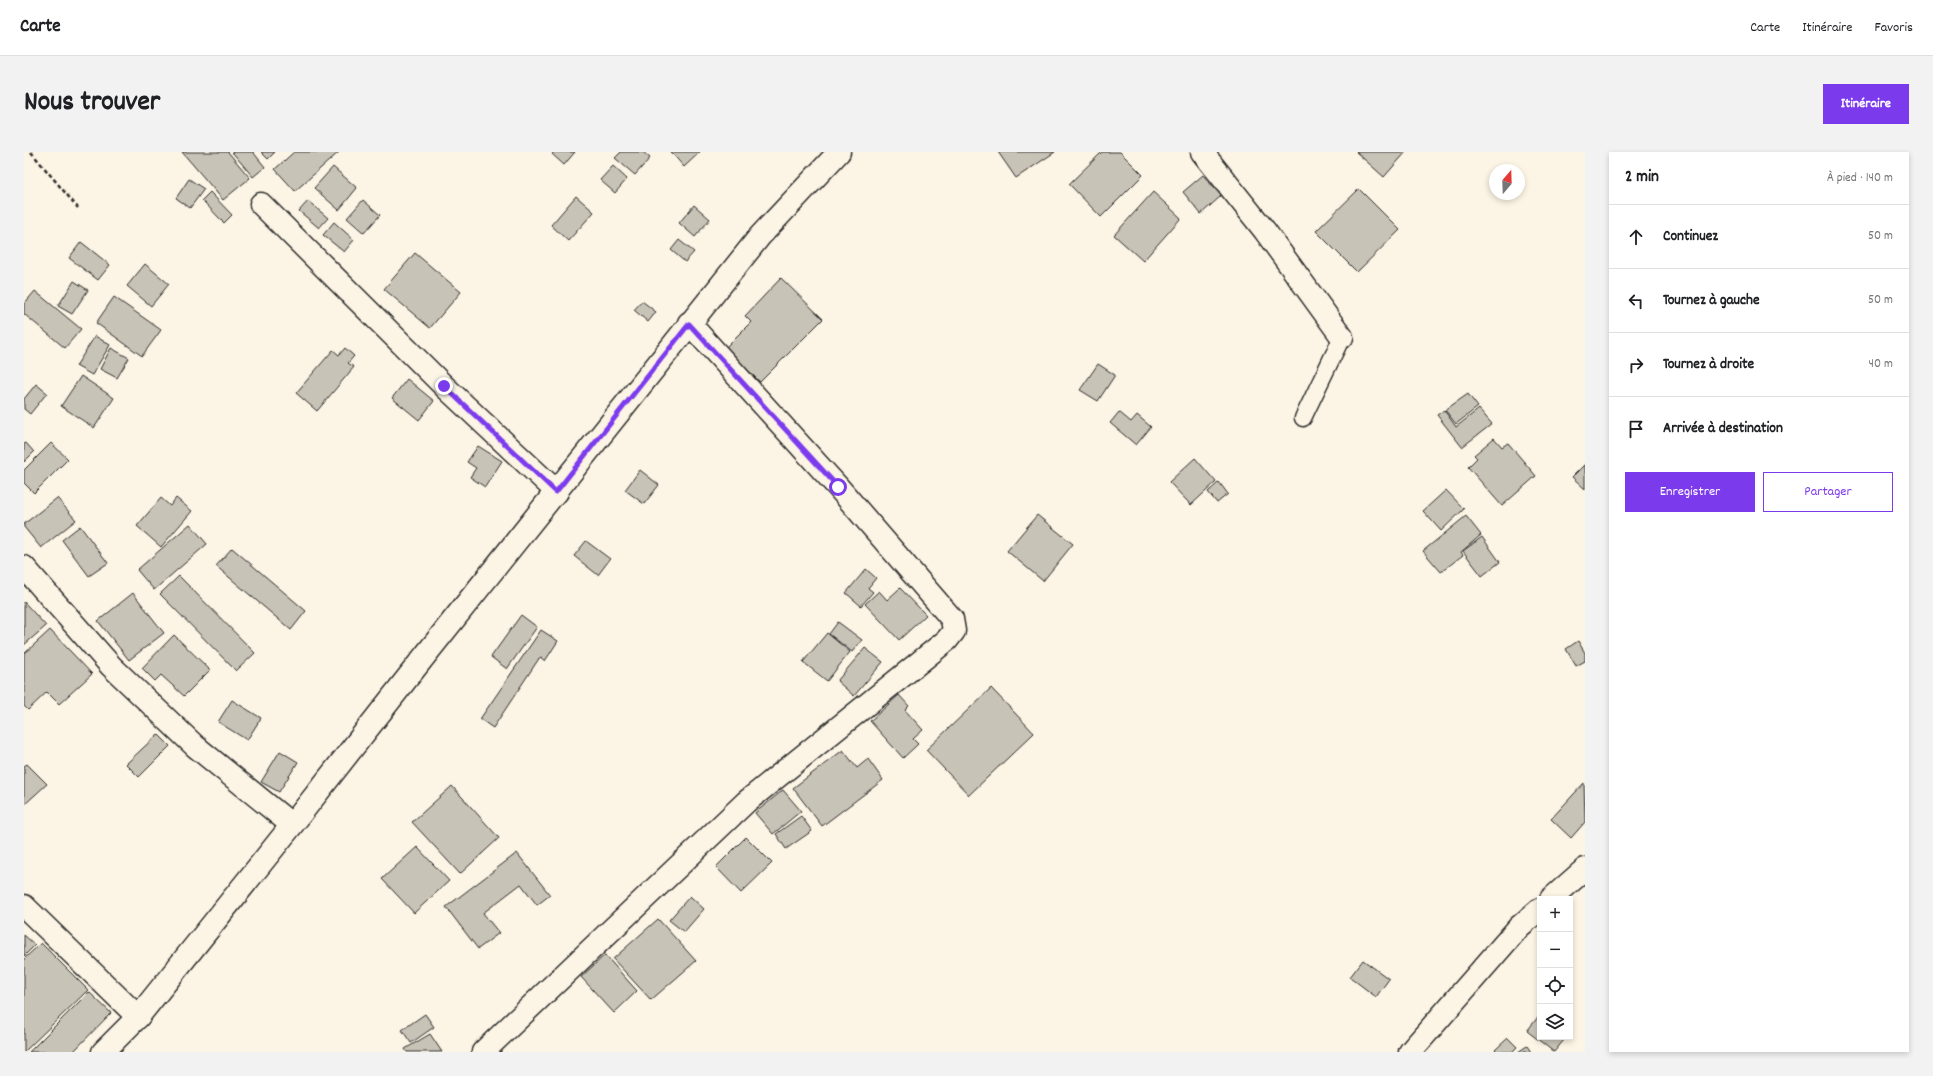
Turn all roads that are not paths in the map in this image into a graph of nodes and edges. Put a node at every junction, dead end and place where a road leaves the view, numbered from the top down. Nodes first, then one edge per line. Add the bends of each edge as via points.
1 (839, 152) edge
2 (1202, 152) edge
3 (261, 204) dead end
4 (689, 324) junction
5 (1342, 337) joint
6 (1303, 418) dead end
7 (556, 492) junction
8 (24, 568) edge
9 (292, 825) junction
10 (1585, 869) edge
11 (1554, 896) edge
12 (24, 906) edge
13 (1537, 912) edge
14 (138, 1017) junction
15 (103, 1052) edge
16 (483, 1052) edge
17 (1410, 1052) edge

1 - 4 street via 760,236
2 - 5 street via 1265,231
3 - 7 street via 444,386
4 - 7 street
4 - 16 street via 844,493 952,619 954,630 947,640 746,802
5 - 6 lane
7 - 9 street
8 - 9 street via 116,672 195,746
9 - 14 street
10 - 11 street
12 - 14 street
13 - 17 street via 1519,927
14 - 15 street

